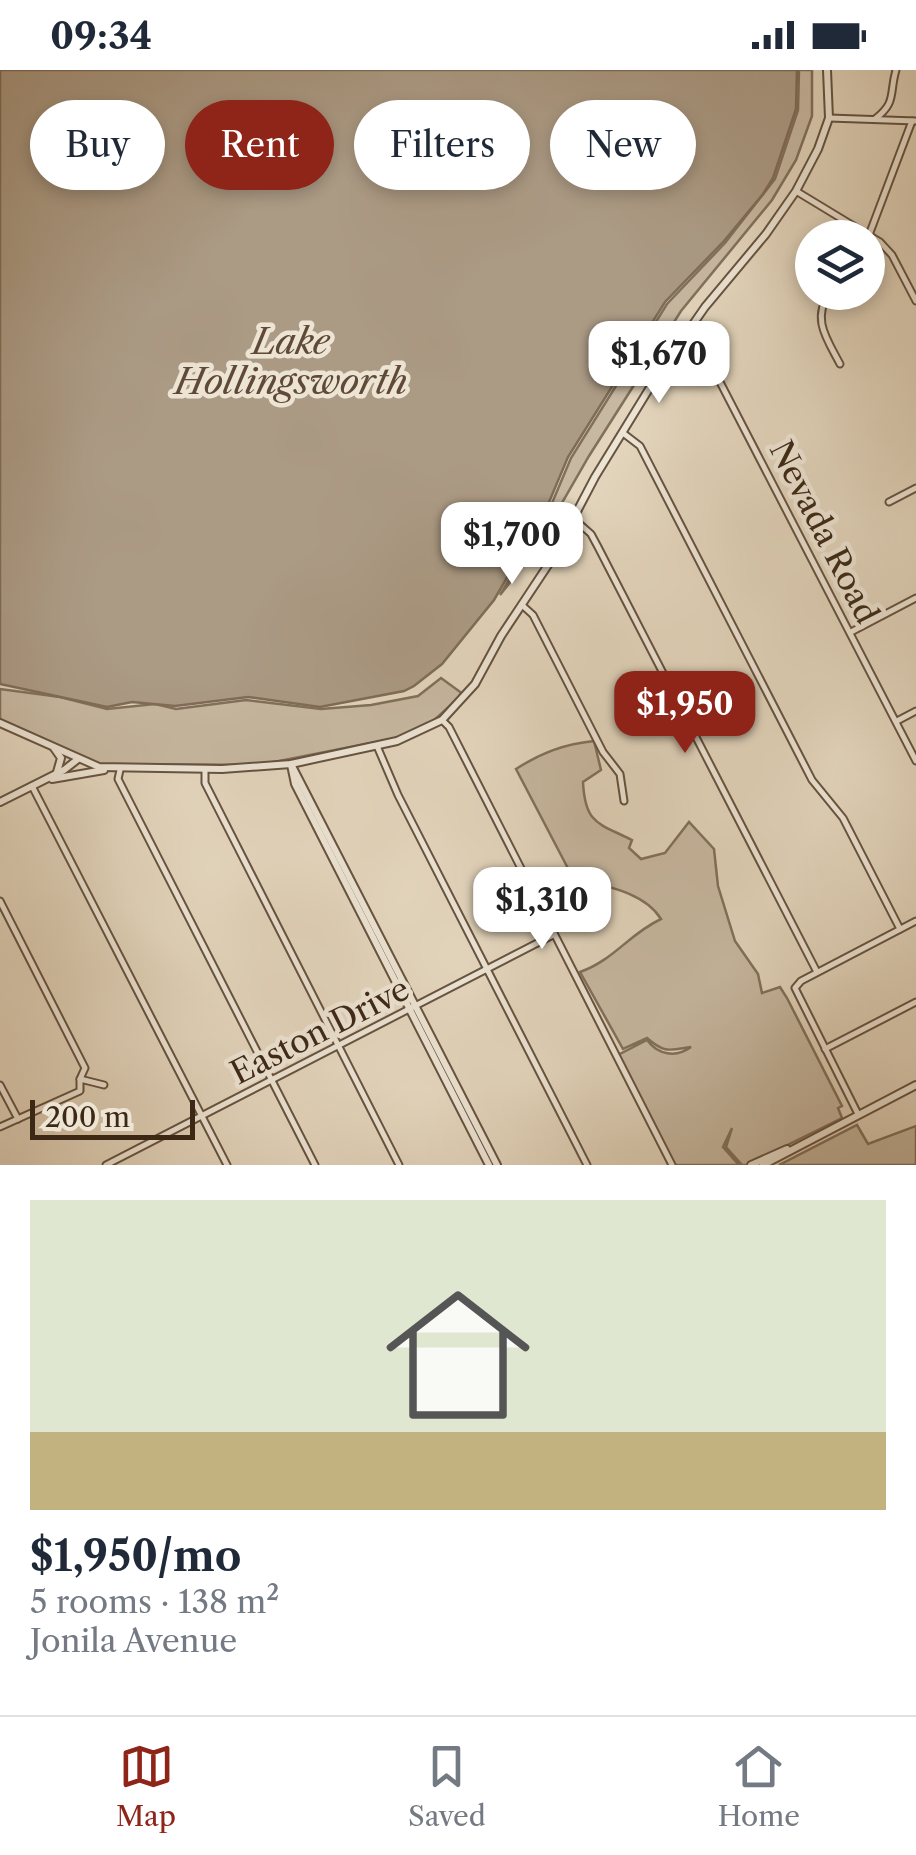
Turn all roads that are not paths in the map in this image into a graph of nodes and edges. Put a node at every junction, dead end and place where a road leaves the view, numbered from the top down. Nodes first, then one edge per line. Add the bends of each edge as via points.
1 (827, 70) edge
2 (896, 70) edge
3 (829, 118) junction
4 (875, 119) junction
5 (914, 121) edge
6 (916, 130) edge
7 (796, 191) junction
8 (842, 220) edge
9 (876, 220) edge
10 (885, 249) edge
11 (916, 302) edge
12 (821, 310) edge
13 (692, 326) junction
14 (840, 364) dead end
15 (622, 433) junction
16 (916, 488) edge
17 (889, 502) dead end
18 (574, 518) junction
19 (916, 598) edge
20 (522, 605) junction
21 (851, 632) junction
22 (916, 710) edge
23 (442, 720) junction
24 (0, 722) edge
25 (896, 722) junction
26 (376, 746) junction
27 (53, 747) junction
28 (78, 758) junction
29 (916, 760) edge
30 (290, 764) junction
31 (118, 769) junction
32 (205, 769) junction
33 (55, 775) junction
34 (46, 779) junction
35 (32, 786) junction
36 (624, 800) dead end
37 (0, 802) edge
38 (0, 901) edge
39 (916, 921) edge
40 (900, 929) junction
41 (554, 935) junction
42 (487, 971) junction
43 (816, 972) junction
44 (916, 1002) edge
45 (413, 1008) junction
46 (338, 1047) junction
47 (824, 1049) junction
48 (80, 1078) junction
49 (272, 1081) junction
50 (916, 1084) edge
51 (0, 1085) edge
52 (104, 1086) dead end
53 (858, 1114) junction
54 (202, 1116) junction
55 (18, 1120) junction
56 (0, 1128) edge
57 (480, 1140) junction
58 (788, 1149) junction
59 (106, 1165) edge
60 (227, 1165) edge
61 (315, 1165) edge
62 (399, 1165) edge
63 (489, 1165) edge
64 (497, 1165) edge
65 (586, 1165) edge
66 (672, 1165) edge
67 (751, 1165) edge
68 (763, 1165) edge

1 - 3 street
2 - 4 street via 892,102
3 - 4 street
3 - 7 street
4 - 5 street
5 - 6 street
5 - 9 street
7 - 8 street
7 - 13 street
10 - 11 street
12 - 14 street via 820,322
13 - 15 street
13 - 21 street, Nevada Road
15 - 18 street
15 - 40 street via 640,446 812,780 843,818
16 - 17 street
18 - 20 street
18 - 43 street via 606,560
19 - 21 street
20 - 23 street via 474,684
20 - 36 street via 620,774
21 - 25 street, Nevada Road
22 - 25 street
23 - 26 street
23 - 41 street
24 - 27 street
25 - 29 street, Nevada Road
26 - 30 street
26 - 42 street
27 - 28 street
27 - 33 street via 60,758
28 - 31 street
28 - 33 street
30 - 32 street
30 - 45 street
31 - 32 street
31 - 34 street
31 - 49 street
32 - 46 street via 205,783
33 - 34 street
34 - 35 street
35 - 37 street
35 - 54 street
38 - 48 street via 85,1068
39 - 40 street
40 - 43 street
41 - 42 street, Easton Drive
41 - 66 street
42 - 45 street, Easton Drive
42 - 65 street
43 - 47 street via 795,990
44 - 47 street
45 - 46 street, Easton Drive
45 - 57 street
46 - 49 street, Easton Drive
46 - 62 street
47 - 53 street
48 - 52 street
48 - 55 street via 80,1091
49 - 54 street, Easton Drive
49 - 61 street
50 - 53 street
51 - 55 street
53 - 58 street
54 - 59 street, Easton Drive
54 - 60 street
55 - 56 street
57 - 63 street
57 - 64 street
58 - 67 street
58 - 68 street

